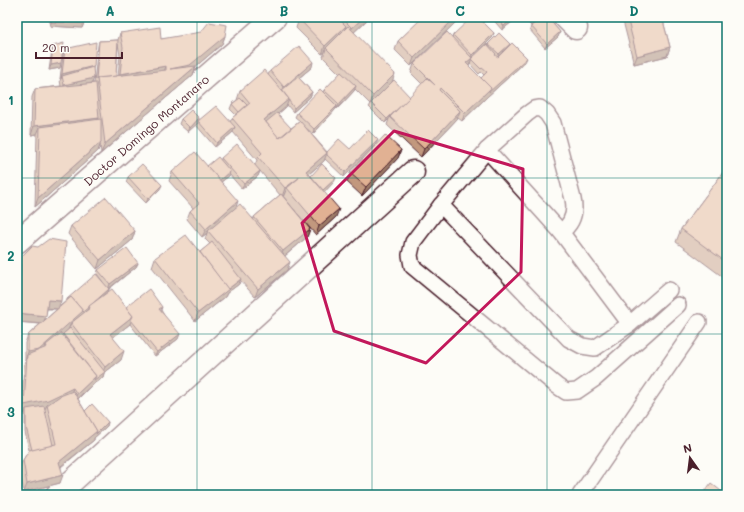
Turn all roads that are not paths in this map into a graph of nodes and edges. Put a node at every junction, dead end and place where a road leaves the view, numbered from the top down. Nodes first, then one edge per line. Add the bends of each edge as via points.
1 (275, 17) edge
2 (487, 150) junction
3 (413, 172) dead end
4 (441, 205) junction
5 (562, 232) junction
6 (17, 242) edge
7 (669, 290) dead end
8 (678, 306) dead end
9 (699, 322) dead end
10 (630, 324) junction
11 (57, 495) edge
12 (580, 495) edge

1 - 6 street, Doctor Domingo Montanaro
2 - 4 lane
2 - 5 lane
2 - 5 lane via 530,112 540,108 547,114 553,123 575,208 568,227
3 - 11 street
4 - 8 lane via 413,242 410,255 412,266 566,392 577,391 596,378
4 - 10 lane via 569,340 595,348
5 - 10 lane
7 - 10 lane
9 - 12 lane

